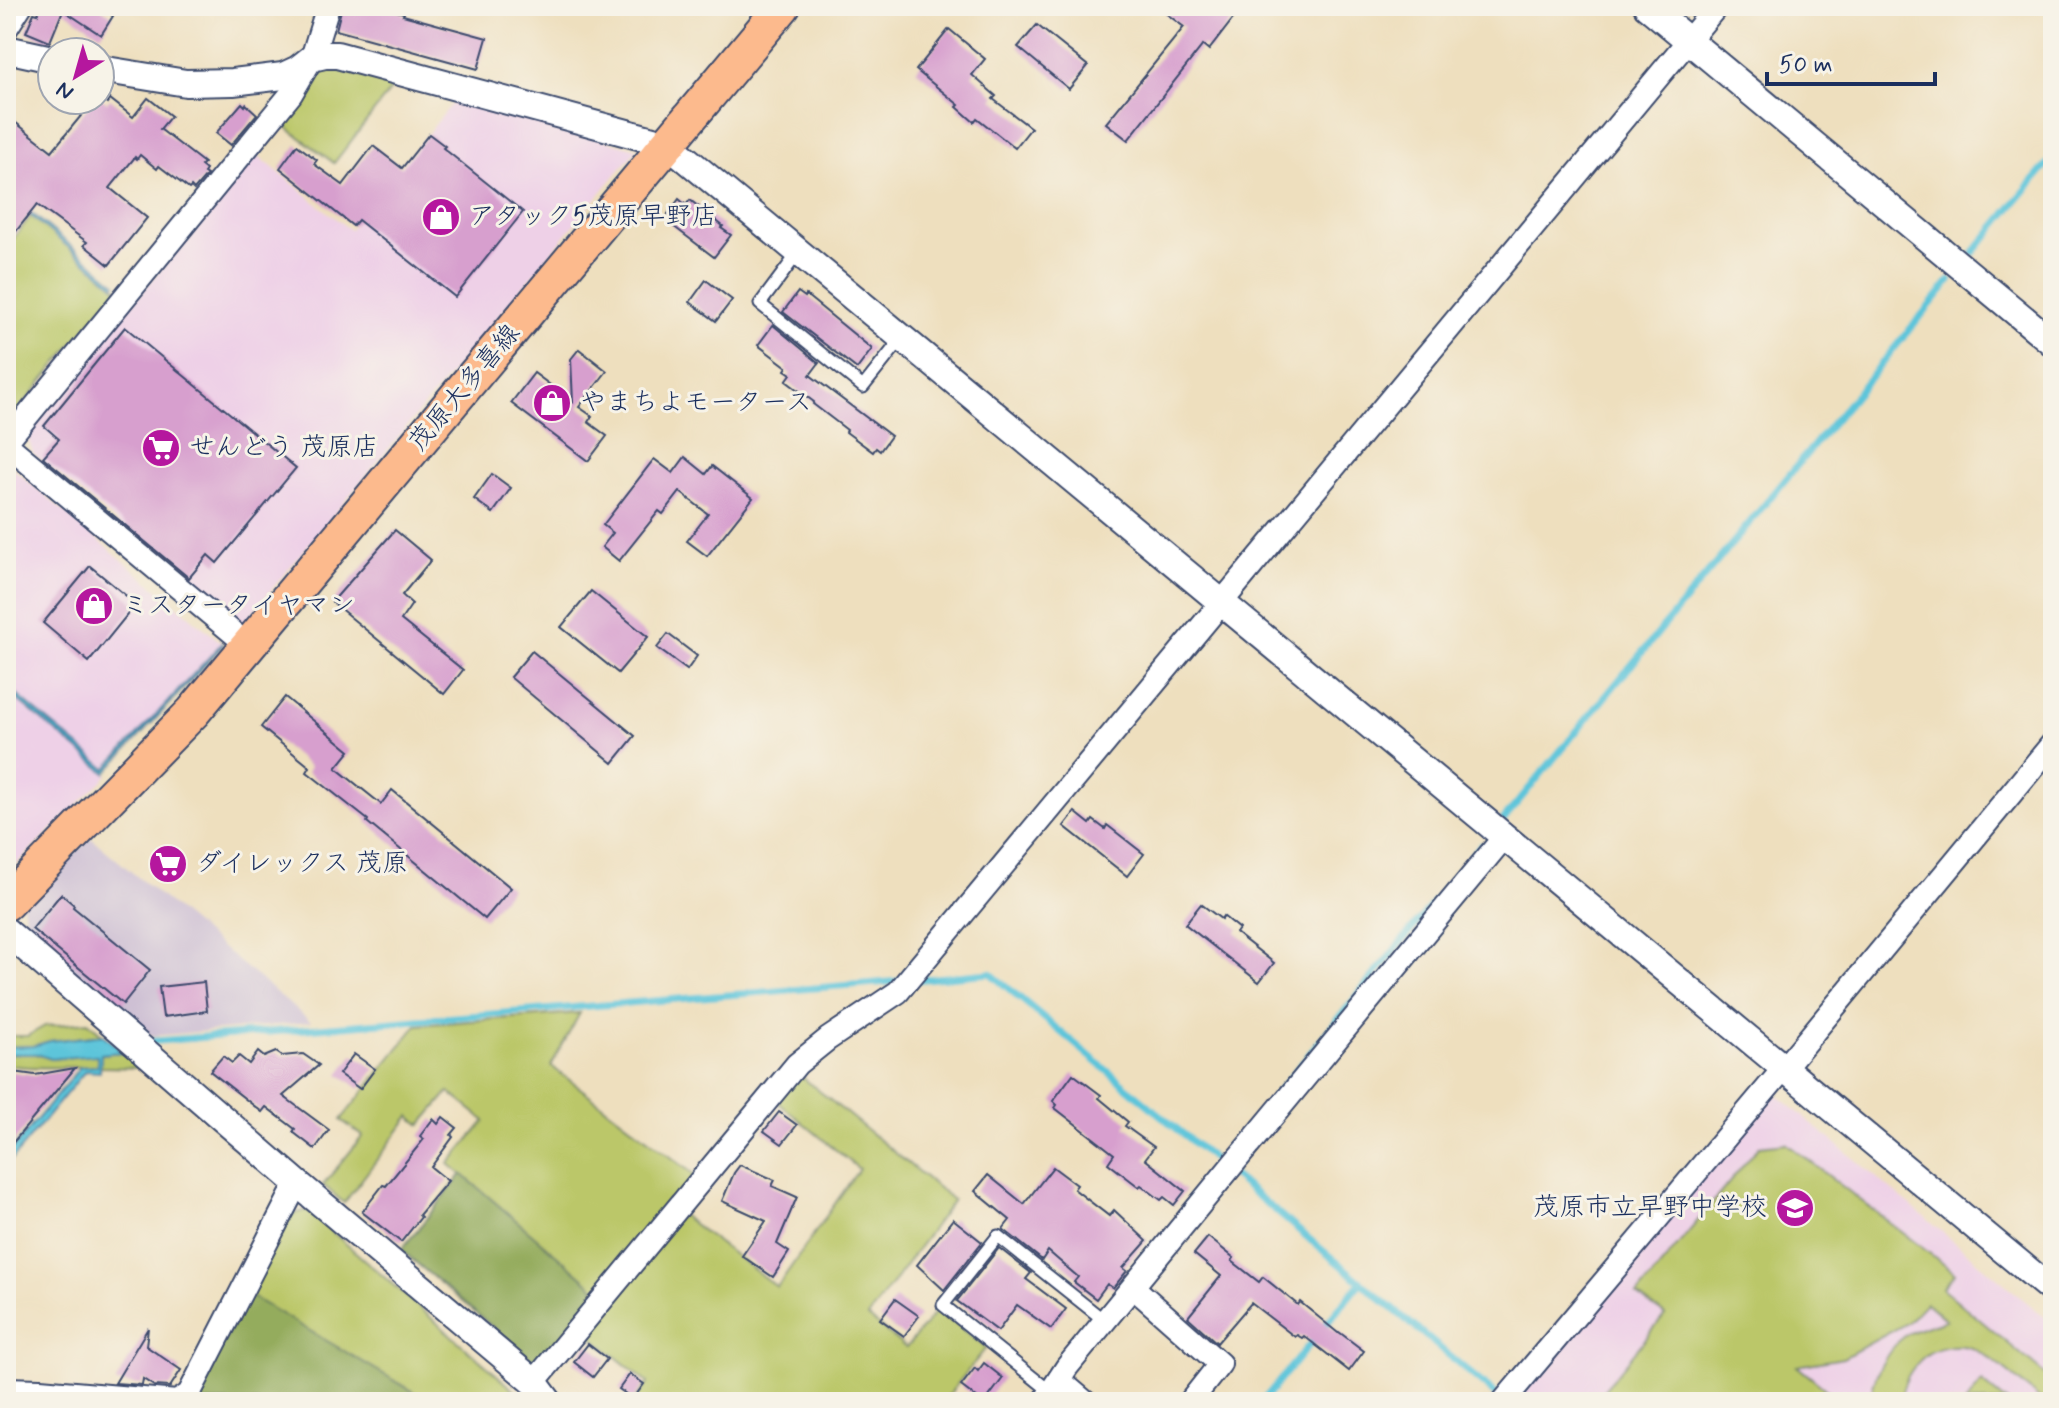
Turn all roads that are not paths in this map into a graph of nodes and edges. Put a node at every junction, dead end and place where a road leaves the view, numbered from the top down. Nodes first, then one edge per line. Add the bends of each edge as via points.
1 (27, 6) edge
2 (328, 6) edge
3 (783, 6) edge
4 (1647, 6) edge
5 (1717, 6) edge
6 (6, 39) edge
7 (1689, 40) junction
8 (6, 49) edge
9 (36, 56) edge
10 (312, 58) junction
11 (116, 72) edge
12 (668, 144) junction
13 (799, 252) junction
14 (903, 338) junction
15 (2053, 343) edge
16 (6, 443) edge
17 (1223, 602) junction
18 (249, 646) junction
19 (2053, 743) edge
20 (1505, 836) junction
21 (6, 903) edge
22 (6, 931) edge
23 (1783, 1068) junction
24 (297, 1183) junction
25 (1133, 1287) junction
26 (2053, 1291) edge
27 (1105, 1321) junction
28 (6, 1389) edge
29 (1051, 1391) edge
30 (542, 1396) edge
31 (1506, 1398) edge
32 (1085, 1402) edge
33 (1190, 1402) edge

1 - 6 lane
2 - 10 street
3 - 12 main road, 茂原大多喜線
4 - 7 street
5 - 7 street
7 - 15 street
7 - 17 street
8 - 9 street
10 - 11 street via 283,76 233,82 186,83
10 - 12 street via 337,55
10 - 16 street via 291,94
12 - 13 street
12 - 18 main road, 茂原大多喜線
13 - 14 street
13 - 14 lane via 760,304 863,387
14 - 17 street
16 - 18 street
17 - 20 street
17 - 30 street via 898,992 797,1064
18 - 21 main road, 茂原大多喜線 via 193,712
19 - 23 street
20 - 23 street
20 - 25 street
22 - 24 street
23 - 26 street
23 - 31 street
24 - 28 street via 189,1394 177,1402
24 - 30 street
25 - 27 street
25 - 33 street via 1220,1364
27 - 29 street
27 - 29 lane via 998,1236 943,1305
29 - 32 street

